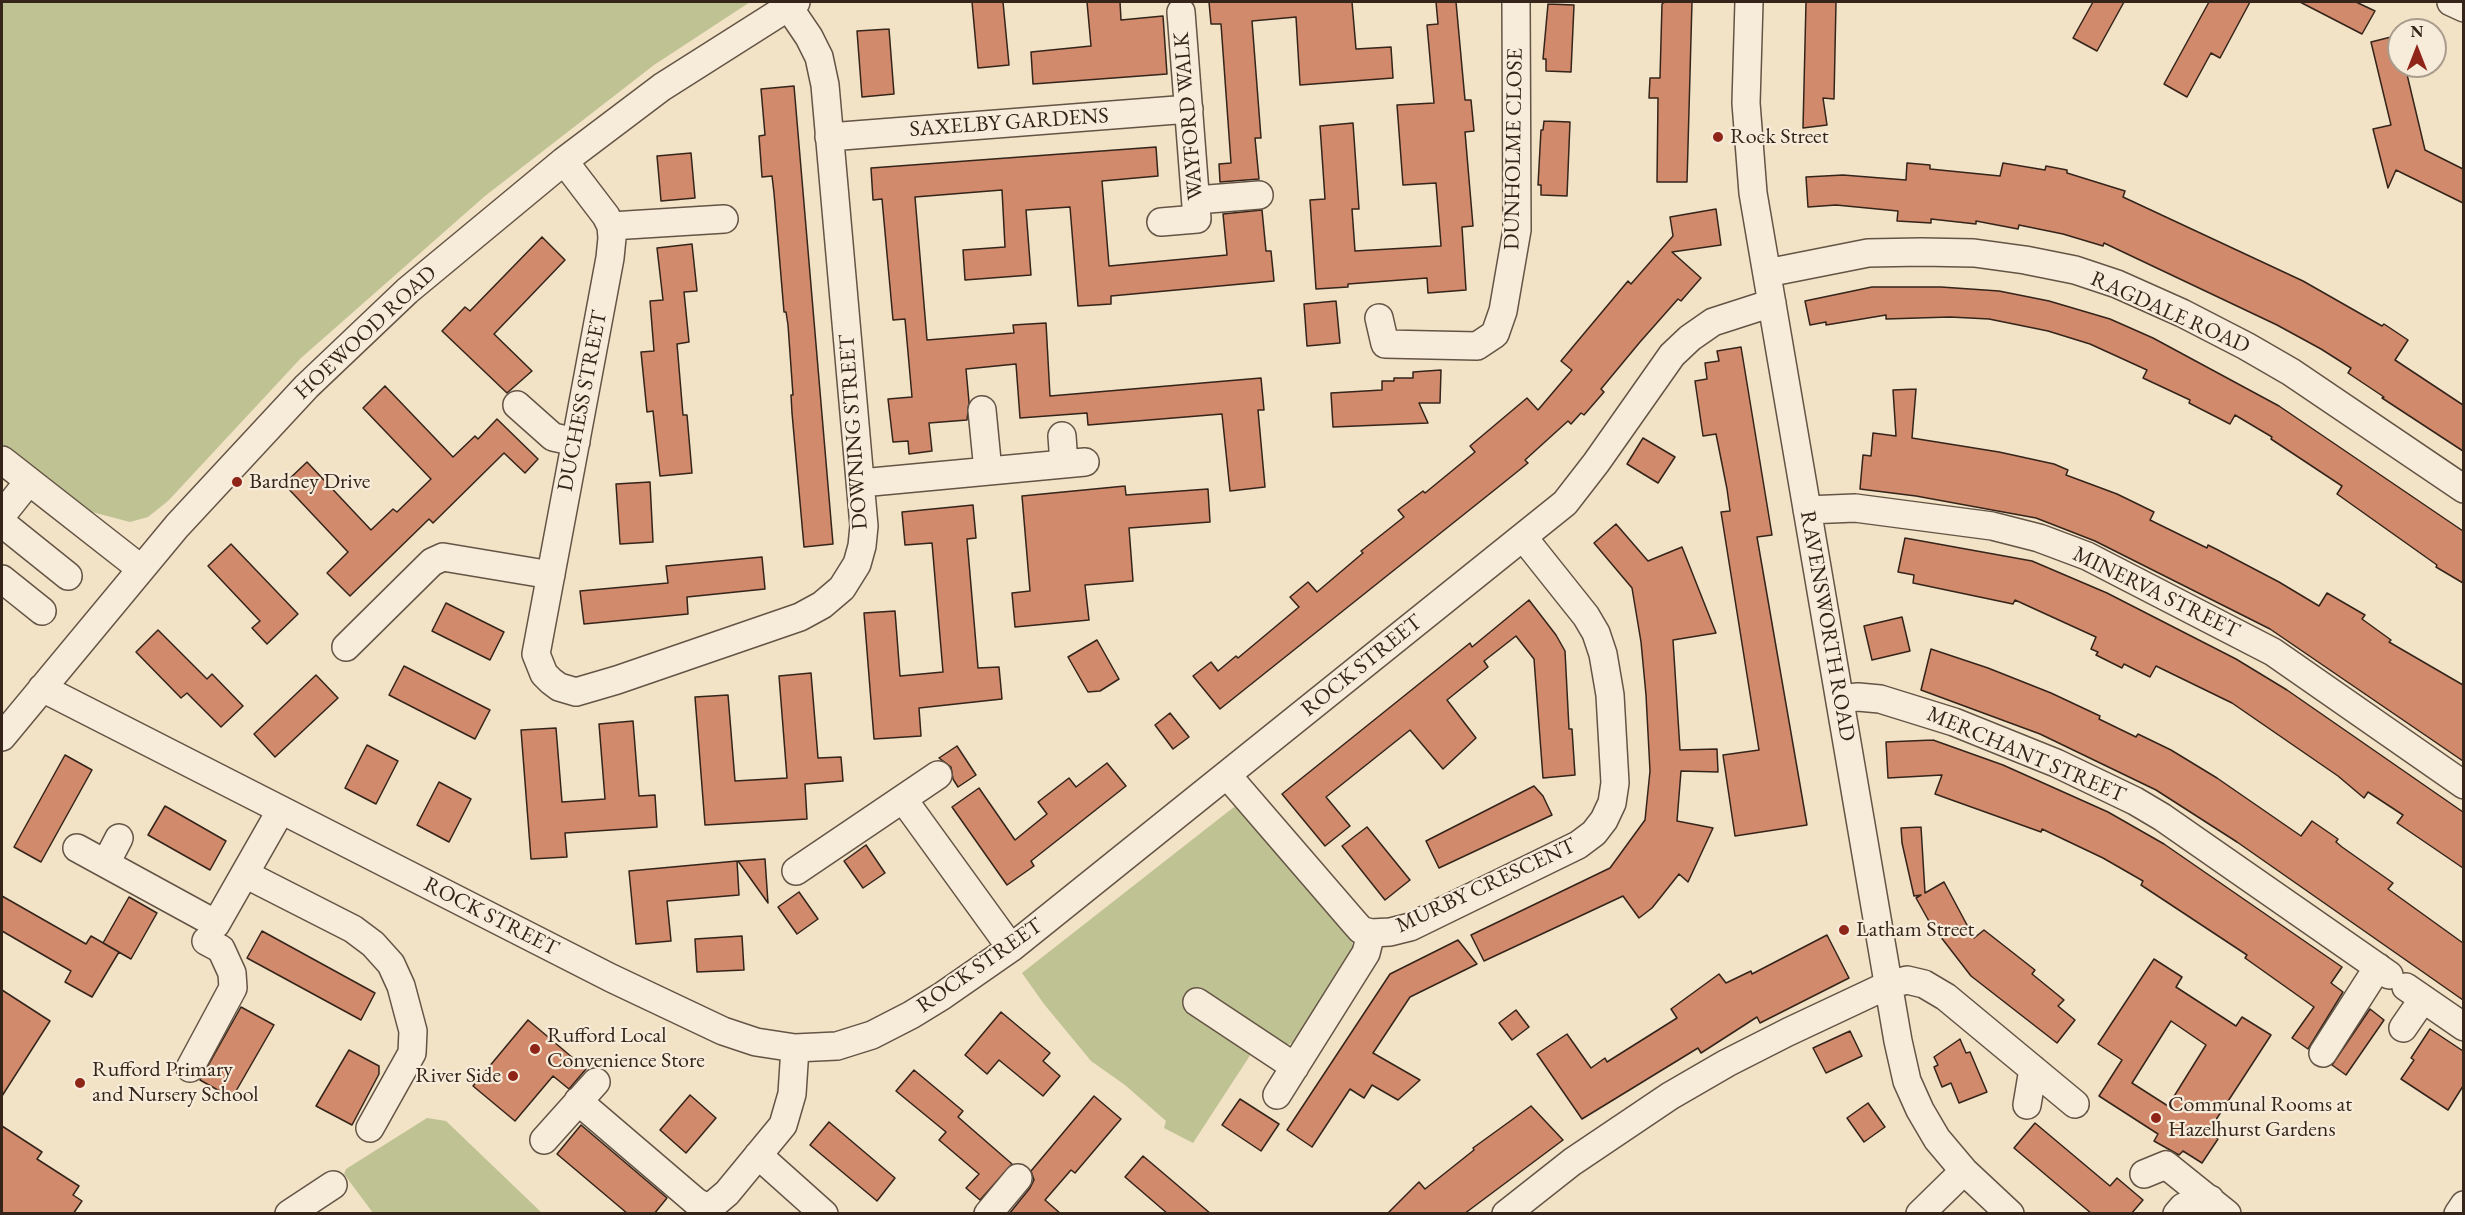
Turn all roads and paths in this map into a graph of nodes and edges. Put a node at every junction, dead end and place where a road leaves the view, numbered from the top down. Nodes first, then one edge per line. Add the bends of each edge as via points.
1 (1516, 2) edge
2 (1749, 2) edge
3 (2451, 2) edge
4 (792, 4) edge
5 (2463, 8) edge
6 (1181, 12) dead end
7 (1189, 109) junction
8 (829, 137) junction
9 (564, 161) junction
10 (1259, 195) dead end
11 (1196, 200) junction
12 (724, 219) dead end
13 (1161, 222) dead end
14 (611, 226) junction
15 (1767, 273) junction
16 (1772, 303) junction
17 (1379, 318) dead end
18 (517, 405) dead end
19 (982, 410) dead end
20 (1062, 436) dead end
21 (576, 442) junction
22 (2, 460) edge
23 (988, 471) junction
24 (29, 481) junction
25 (861, 483) junction
26 (2463, 489) edge
27 (1807, 510) junction
28 (2, 515) edge
29 (2, 523) edge
30 (1523, 537) junction
31 (140, 568) junction
32 (550, 575) junction
33 (68, 576) dead end
34 (2, 579) edge
35 (42, 611) dead end
36 (346, 647) dead end
37 (536, 654) joint
38 (42, 688) junction
39 (1839, 699) junction
40 (2, 737) edge
41 (938, 775) dead end
42 (1227, 775) junction
43 (2463, 785) edge
44 (903, 799) junction
45 (281, 810) junction
46 (119, 838) dead end
47 (77, 848) dead end
48 (106, 863) junction
49 (796, 871) dead end
50 (245, 874) junction
51 (1371, 933) junction
52 (206, 941) junction
53 (1011, 948) junction
54 (2399, 982) junction
55 (1888, 985) junction
56 (1197, 1002) dead end
57 (2463, 1027) edge
58 (2403, 1028) dead end
59 (795, 1048) junction
60 (2323, 1053) dead end
61 (1294, 1067) junction
62 (190, 1068) dead end
63 (2033, 1069) junction
64 (1276, 1095) dead end
65 (2075, 1104) dead end
66 (2027, 1106) dead end
67 (369, 1128) dead end
68 (544, 1140) dead end
69 (758, 1155) junction
70 (1964, 1171) junction
71 (2144, 1174) dead end
72 (1018, 1178) dead end
73 (333, 1185) dead end
74 (2463, 1205) edge
75 (2218, 1206) edge
76 (289, 1214) edge
77 (824, 1214) edge
78 (988, 1214) edge
79 (1506, 1214) edge
80 (1920, 1214) edge
81 (2010, 1214) edge
82 (2177, 1214) edge
83 (2458, 1214) edge

1 - 17 street, DUNHOLME CLOSE via 1517,230 1503,311 1495,334 1477,346 1385,344
2 - 15 street, RAVENSWORTH ROAD via 1747,129
3 - 5 street
4 - 8 street, DOWNING STREET via 819,57
4 - 9 street, HOEWOOD ROAD via 662,87
6 - 7 street, WAYFORD WALK
7 - 8 street, SAXELBY GARDENS
7 - 11 street, WAYFORD WALK
8 - 25 street, DOWNING STREET
9 - 14 street
9 - 31 street, HOEWOOD ROAD via 407,291 307,386
10 - 11 street
11 - 13 street, WAYFORD WALK via 1197,219
12 - 14 street
14 - 21 street, DUCHESS STREET via 610,258
15 - 16 street, RAVENSWORTH ROAD
15 - 26 street, RAGDALE ROAD via 1868,253 1921,252 1974,253 2075,270 2117,284 2246,346 2291,372
16 - 27 street, RAVENSWORTH ROAD
16 - 30 street, ROCK STREET via 1713,322 1690,338 1672,355 1565,503
18 - 21 street via 553,437
19 - 23 street
20 - 23 street via 1075,463
21 - 32 street, DUCHESS STREET
22 - 24 street
23 - 25 street
24 - 28 street
24 - 31 street
25 - 37 street, DOWNING STREET via 864,526 857,564 842,588 800,617 576,692 559,687 544,674
27 - 39 street, RAVENSWORTH ROAD
27 - 43 street, MINERVA STREET via 1855,508 1992,526 2087,556 2273,652
29 - 33 street
30 - 42 street, ROCK STREET
30 - 51 street, MURBY CRESCENT via 1596,633 1610,695 1615,783 1612,803 1594,833 1578,845 1410,927
31 - 38 street, HOEWOOD ROAD
32 - 36 street via 443,557 432,561
32 - 37 street, DUCHESS STREET
34 - 35 street
38 - 40 street, HOEWOOD ROAD
38 - 45 street, ROCK STREET
39 - 54 street, MERCHANT STREET via 1880,699 1954,722 2056,763 2135,801
39 - 55 street, RAVENSWORTH ROAD
41 - 44 street
42 - 51 street, MURBY CRESCENT via 1361,930
42 - 53 street, ROCK STREET
44 - 49 street
44 - 53 street
45 - 50 street
45 - 59 street, ROCK STREET via 723,1031 756,1042
46 - 48 street
47 - 48 street
48 - 52 street
50 - 52 street
50 - 67 street via 352,929 391,964 413,1031 412,1053
51 - 61 street, MURBY CRESCENT via 1366,953
52 - 62 street via 221,949 232,973 232,988
53 - 59 street, ROCK STREET via 942,996 872,1035 837,1046
54 - 57 street, MERCHANT STREET
54 - 58 street
54 - 60 street via 2356,1000
55 - 63 street via 1907,980 1924,984 1946,997
55 - 70 street, RAVENSWORTH ROAD via 1907,1081 1937,1139
55 - 79 street via 1788,1032 1670,1096 1572,1162
56 - 61 street
59 - 69 street via 792,1094 783,1125
61 - 64 street, MURBY CRESCENT
63 - 65 street
63 - 66 street
68 - 69 street via 587,1091 694,1202 705,1207 727,1193
69 - 77 street
70 - 80 street
70 - 81 street, RAVENSWORTH ROAD
71 - 75 street via 2166,1165
72 - 78 street
73 - 76 street
74 - 83 street
75 - 82 street via 2196,1201

